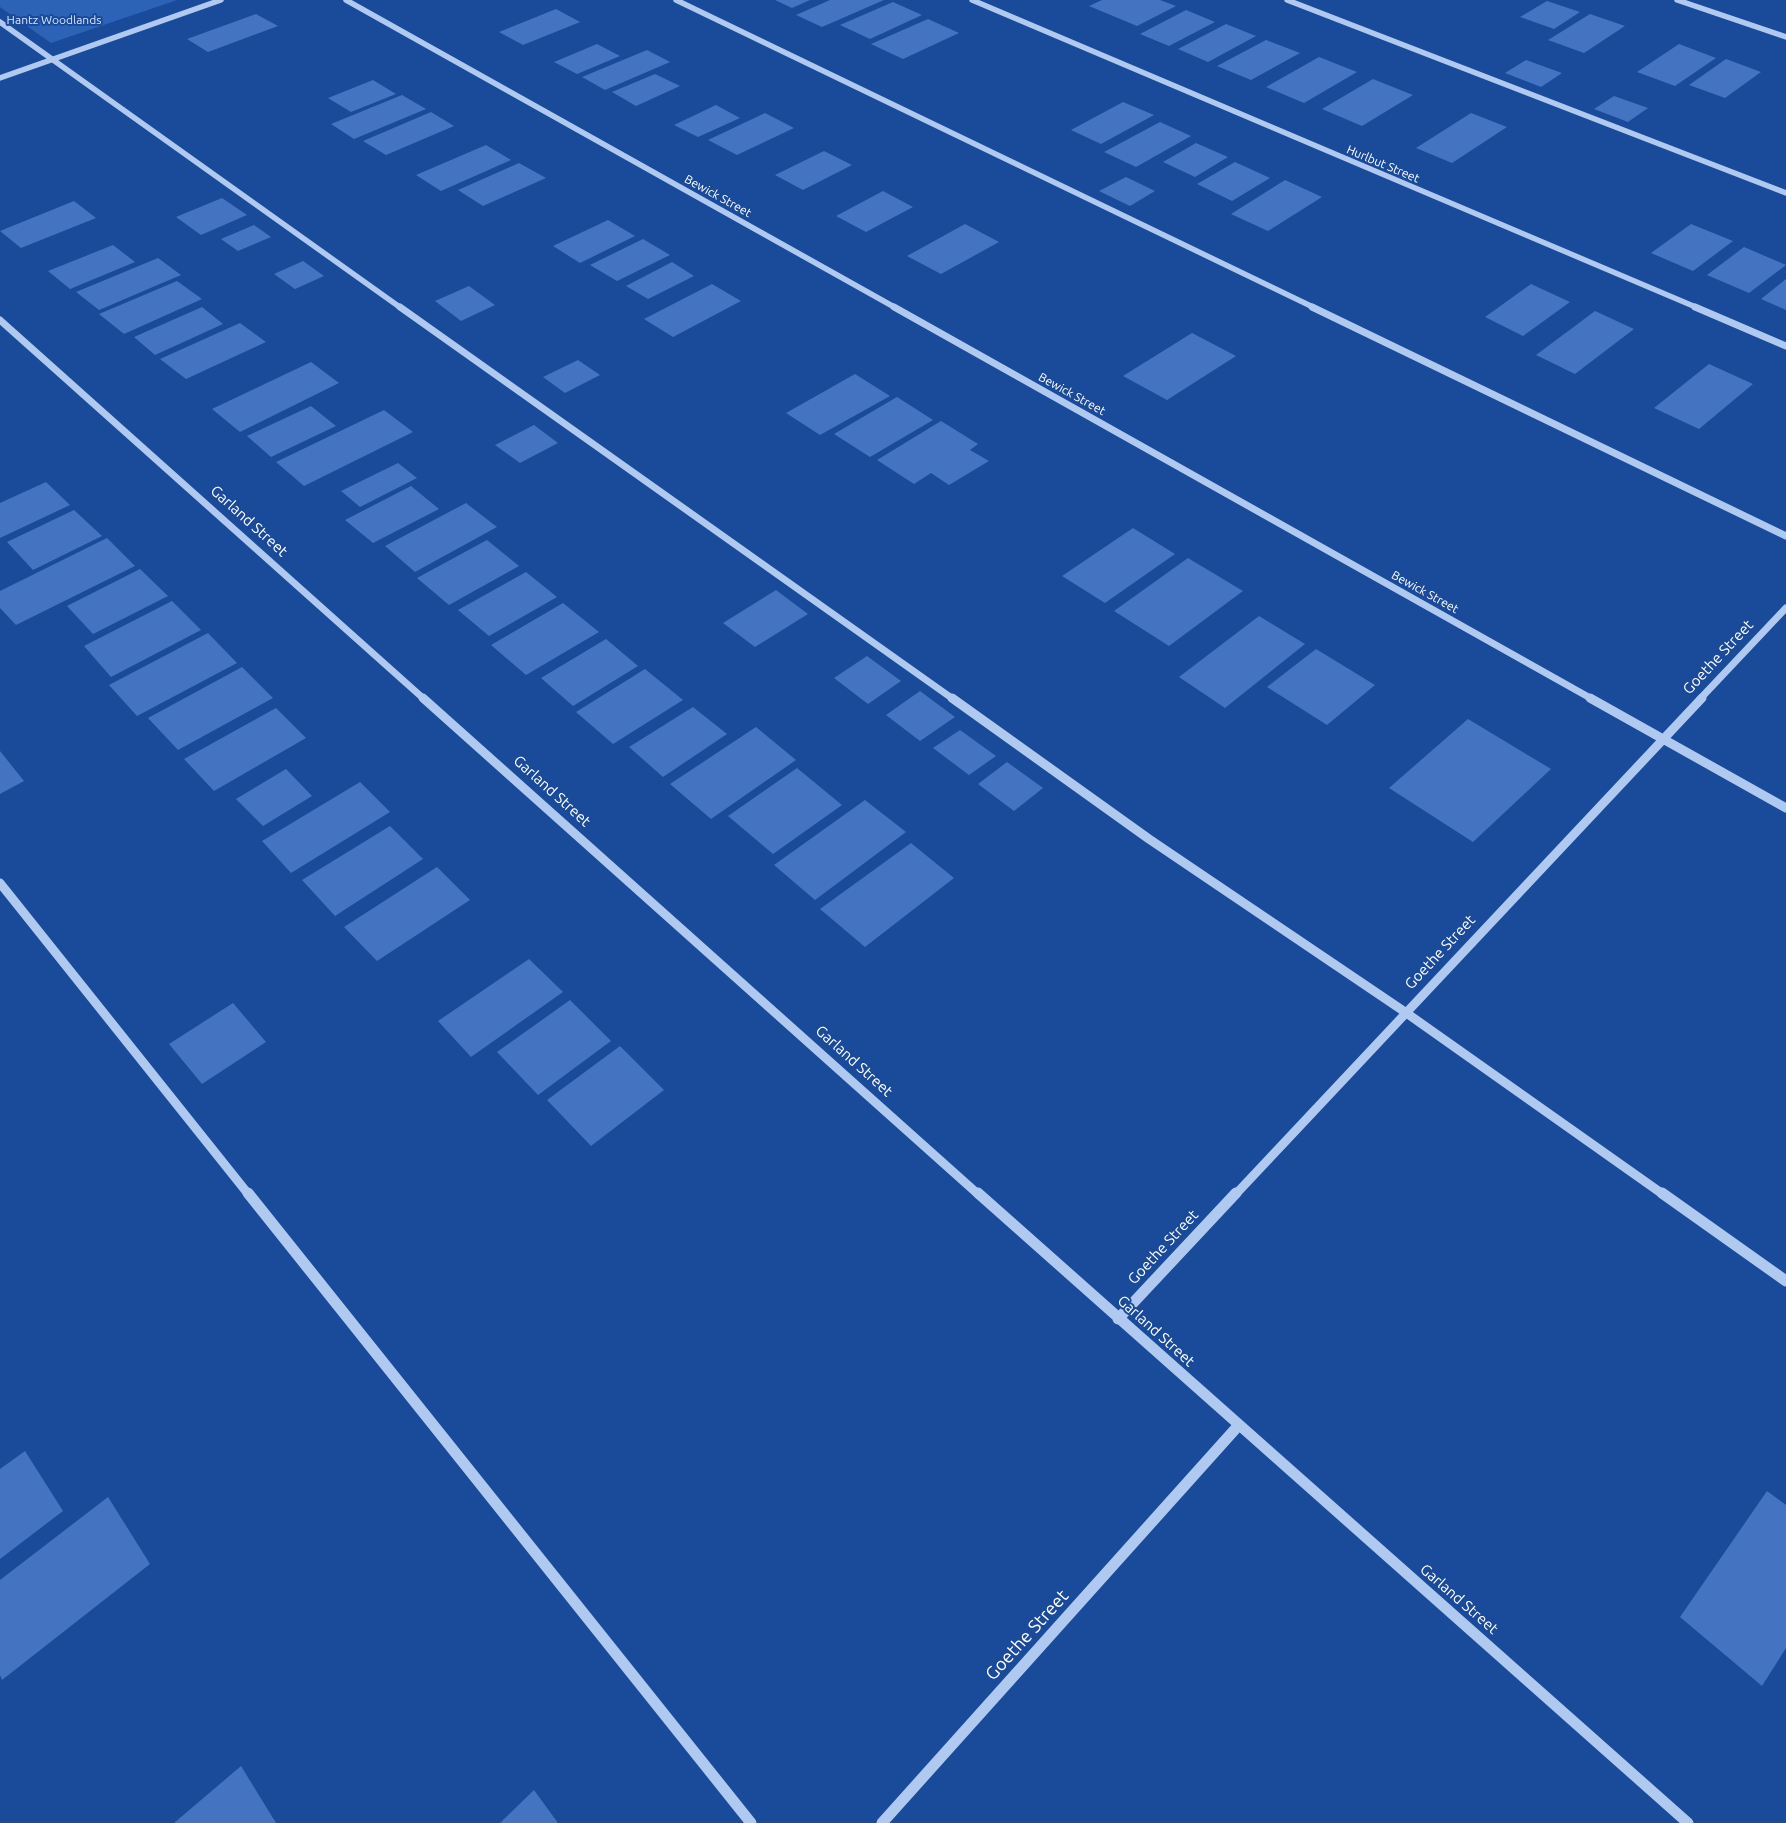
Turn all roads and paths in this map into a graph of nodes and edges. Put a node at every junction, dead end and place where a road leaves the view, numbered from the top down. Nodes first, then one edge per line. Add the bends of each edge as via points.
1 (220, 0) edge
2 (346, 0) edge
3 (676, 0) edge
4 (972, 0) edge
5 (1287, 0) edge
6 (1677, 0) edge
7 (0, 22) edge
8 (1786, 37) edge
9 (54, 59) junction
10 (0, 78) edge
11 (1786, 193) edge
12 (0, 320) edge
13 (1786, 346) edge
14 (1786, 536) edge
15 (1786, 608) edge
16 (1663, 738) junction
17 (1786, 808) edge
18 (0, 883) edge
19 (1405, 1012) junction
20 (1786, 1281) edge
21 (1118, 1319) junction
22 (1238, 1426) junction
23 (752, 1823) edge
24 (882, 1823) edge
25 (1688, 1823) edge

1 - 9 street
2 - 16 street, Bewick Street
3 - 14 street
4 - 13 street, Hurlbut Street
5 - 11 street
6 - 8 street
7 - 9 street
9 - 10 street
9 - 19 street via 226,185 1141,833
12 - 21 street, Garland Street
15 - 16 street, Goethe Street
16 - 17 street, Bewick Street
16 - 19 street, Goethe Street
18 - 23 street
19 - 20 street
19 - 21 street, Goethe Street
21 - 22 street, Garland Street
22 - 24 street, Goethe Street
22 - 25 street, Garland Street

